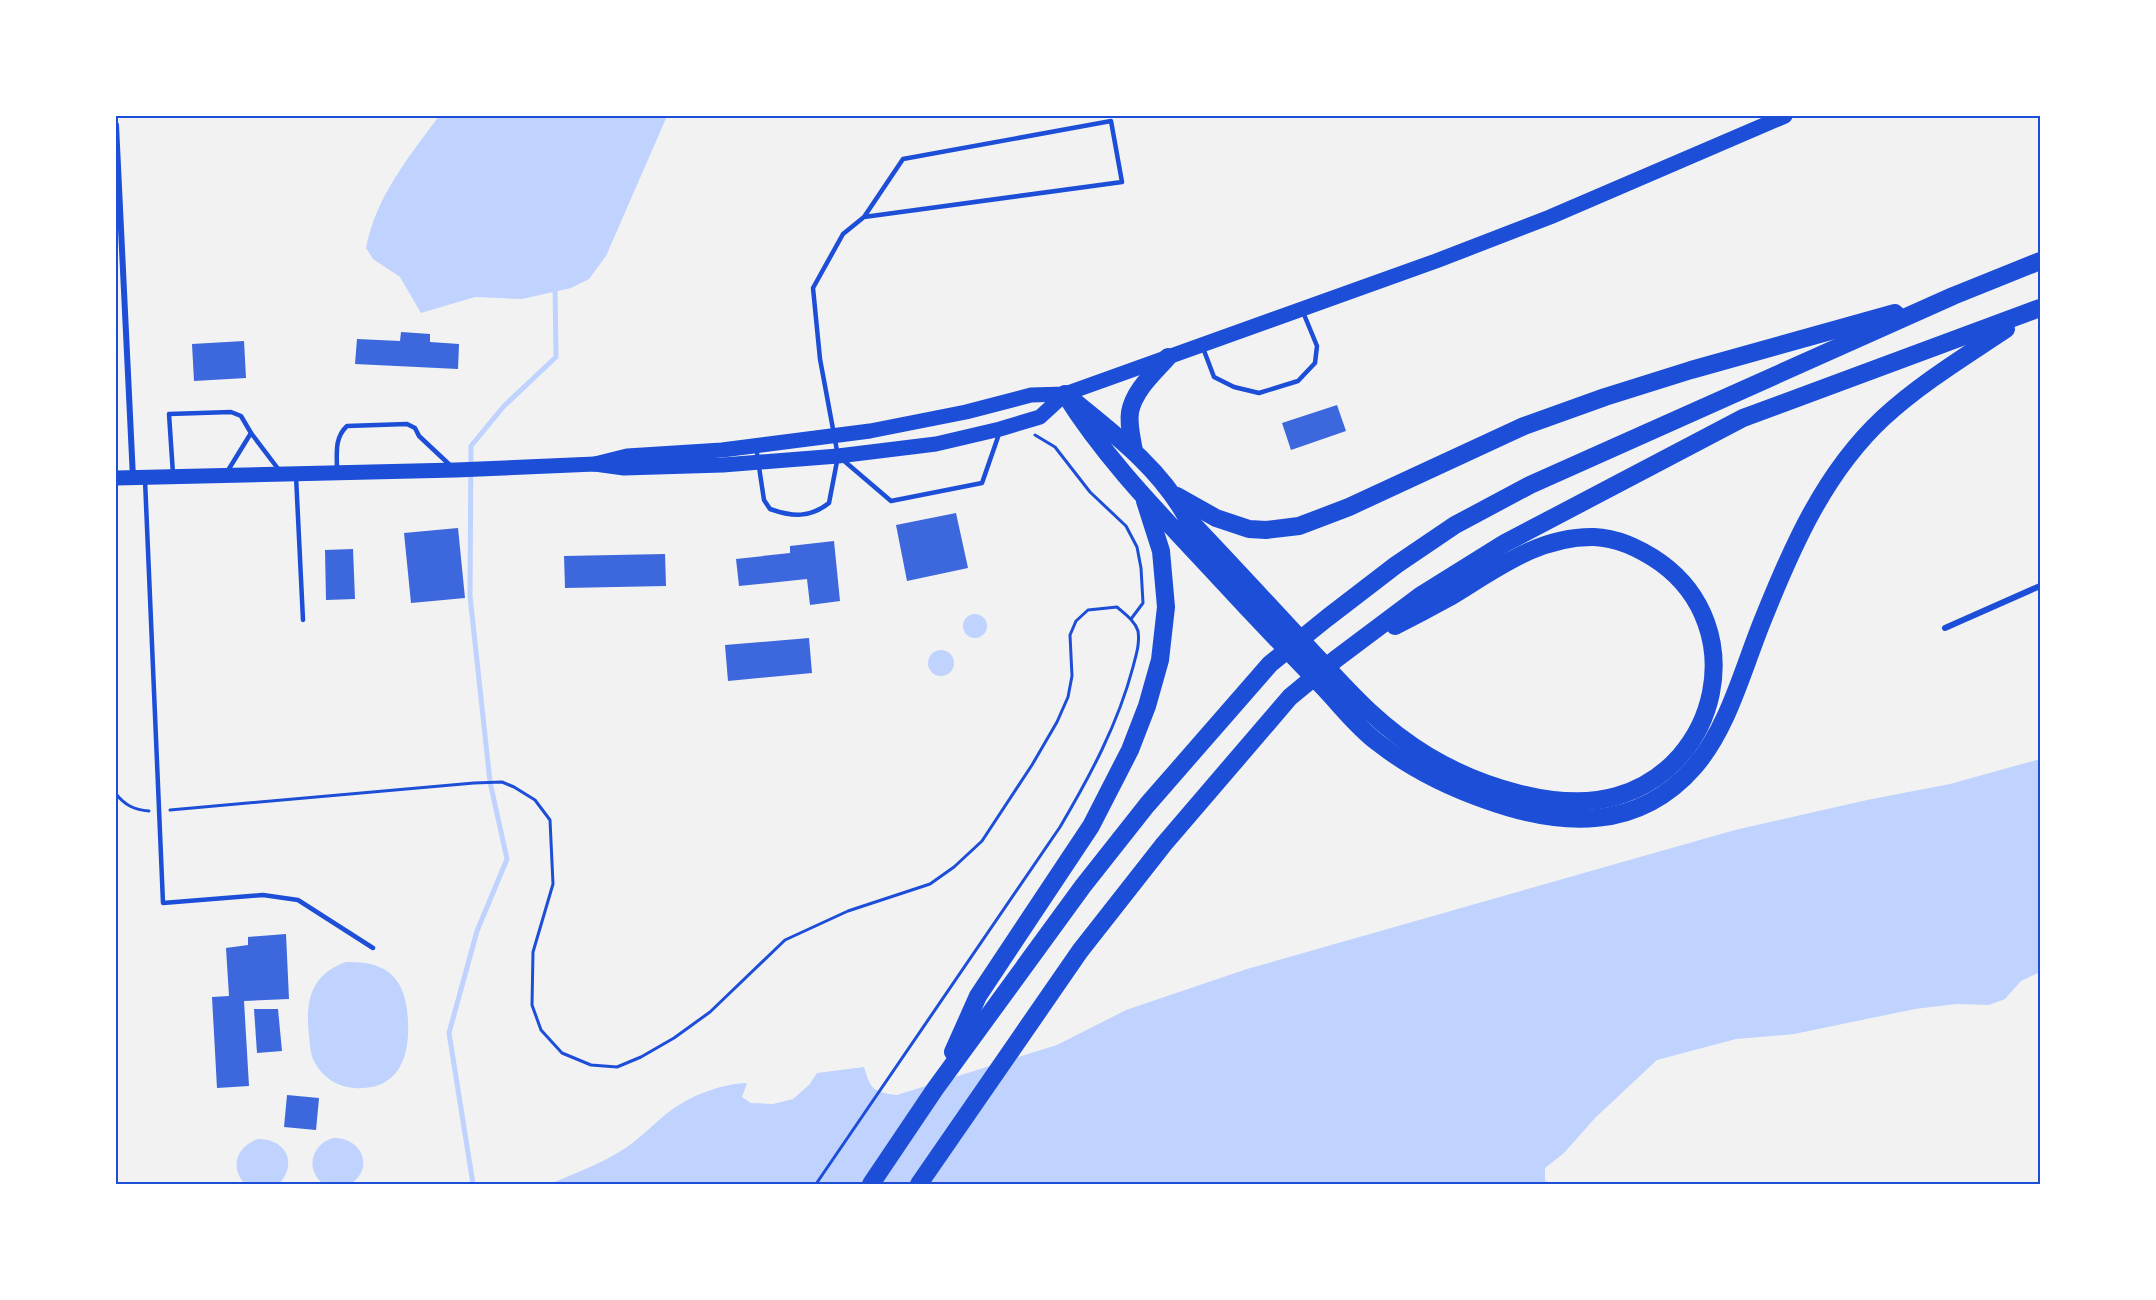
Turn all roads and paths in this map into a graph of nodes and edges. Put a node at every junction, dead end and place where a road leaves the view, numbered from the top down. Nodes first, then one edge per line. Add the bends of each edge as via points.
1 (1785, 116) edge
2 (116, 125) edge
3 (864, 217) junction
4 (2040, 261) edge
5 (1953, 296) junction
6 (1303, 310) junction
7 (2036, 310) edge
8 (1202, 345) junction
9 (1168, 357) junction
10 (1065, 394) junction
11 (1019, 424) junction
12 (1000, 429) junction
13 (251, 434) junction
14 (834, 436) junction
15 (756, 446) junction
16 (1134, 451) junction
17 (838, 456) junction
18 (759, 462) junction
19 (595, 464) junction
20 (456, 471) junction
21 (337, 472) junction
22 (289, 474) junction
23 (224, 476) junction
24 (173, 477) junction
25 (116, 478) edge
26 (139, 478) junction
27 (1144, 495) junction
28 (1175, 495) junction
29 (2040, 586) edge
30 (1131, 619) junction
31 (303, 620) dead end
32 (1945, 628) dead end
33 (1335, 659) junction
34 (116, 794) edge
35 (159, 811) junction
36 (373, 948) dead end
37 (935, 1089) junction
38 (816, 1185) edge
39 (871, 1185) edge
40 (919, 1185) edge

1 - 6 main road via 1550,217
2 - 26 street
3 - 3 lane via 1122,182 1111,121 903,159
3 - 14 lane via 843,234 813,288 820,359
4 - 5 highway
5 - 28 highway via 1605,396 1524,426 1350,507 1299,526 1266,530 1232,524
5 - 37 highway via 1530,485 1455,525 1327,618 1270,664 1147,805
6 - 8 main road
6 - 8 lane via 1317,346 1315,363 1298,381 1259,393 1234,387 1214,378
7 - 27 highway via 1921,387 1883,418 1853,450 1802,529 1721,724 1705,753 1675,786 1655,800 1610,816 1567,819 1504,807 1439,782 1390,752 1372,739 1263,626
7 - 33 highway via 1743,418 1504,543 1420,596
8 - 9 main road
9 - 10 main road
9 - 16 highway via 1134,400 1130,413
10 - 11 main road via 1040,417
10 - 14 main road via 1030,395 918,423
10 - 16 highway
10 - 27 highway via 1093,438
11 - 12 main road
11 - 30 path via 1055,447 1090,492 1126,526 1137,547 1143,603
12 - 17 main road via 936,444
12 - 17 lane via 982,483 891,501
13 - 22 lane
13 - 23 lane
13 - 24 lane via 241,416 231,412 169,414
14 - 15 main road
14 - 17 lane
15 - 18 lane
15 - 19 main road via 627,456
16 - 28 highway
17 - 18 main road
17 - 18 lane via 829,503 816,513 788,515 770,509 764,500
18 - 19 main road via 624,468
19 - 20 main road
20 - 21 main road
20 - 21 lane via 407,424 347,426 337,439
21 - 22 main road
22 - 23 main road
22 - 31 lane
23 - 24 main road
24 - 26 main road
25 - 26 main road
26 - 35 lane
27 - 37 highway via 1161,551 1166,607 1160,660 1147,706 1091,826 978,996
28 - 33 highway via 1187,518 1366,711 1430,758 1487,783 1563,801 1606,799 1637,789 1669,768 1693,740 1709,707 1714,682 1708,631 1683,582 1636,547 1598,537 1564,538 1516,556
29 - 32 street
30 - 35 path via 1117,607 1107,607 1088,610 1076,621 1070,635 1072,676 1057,722 982,841 954,867 930,884 849,911 785,940 710,1012 675,1038 617,1067 591,1065 562,1053 541,1030 532,1005 533,952 554,884 550,820 535,800 514,787 501,782 474,783
30 - 38 path via 1139,644 1130,678 1113,729 1082,790
33 - 40 highway via 1290,697 1164,844 1080,951
34 - 35 path via 136,810
35 - 36 lane via 163,903 263,895 298,900
37 - 39 highway

